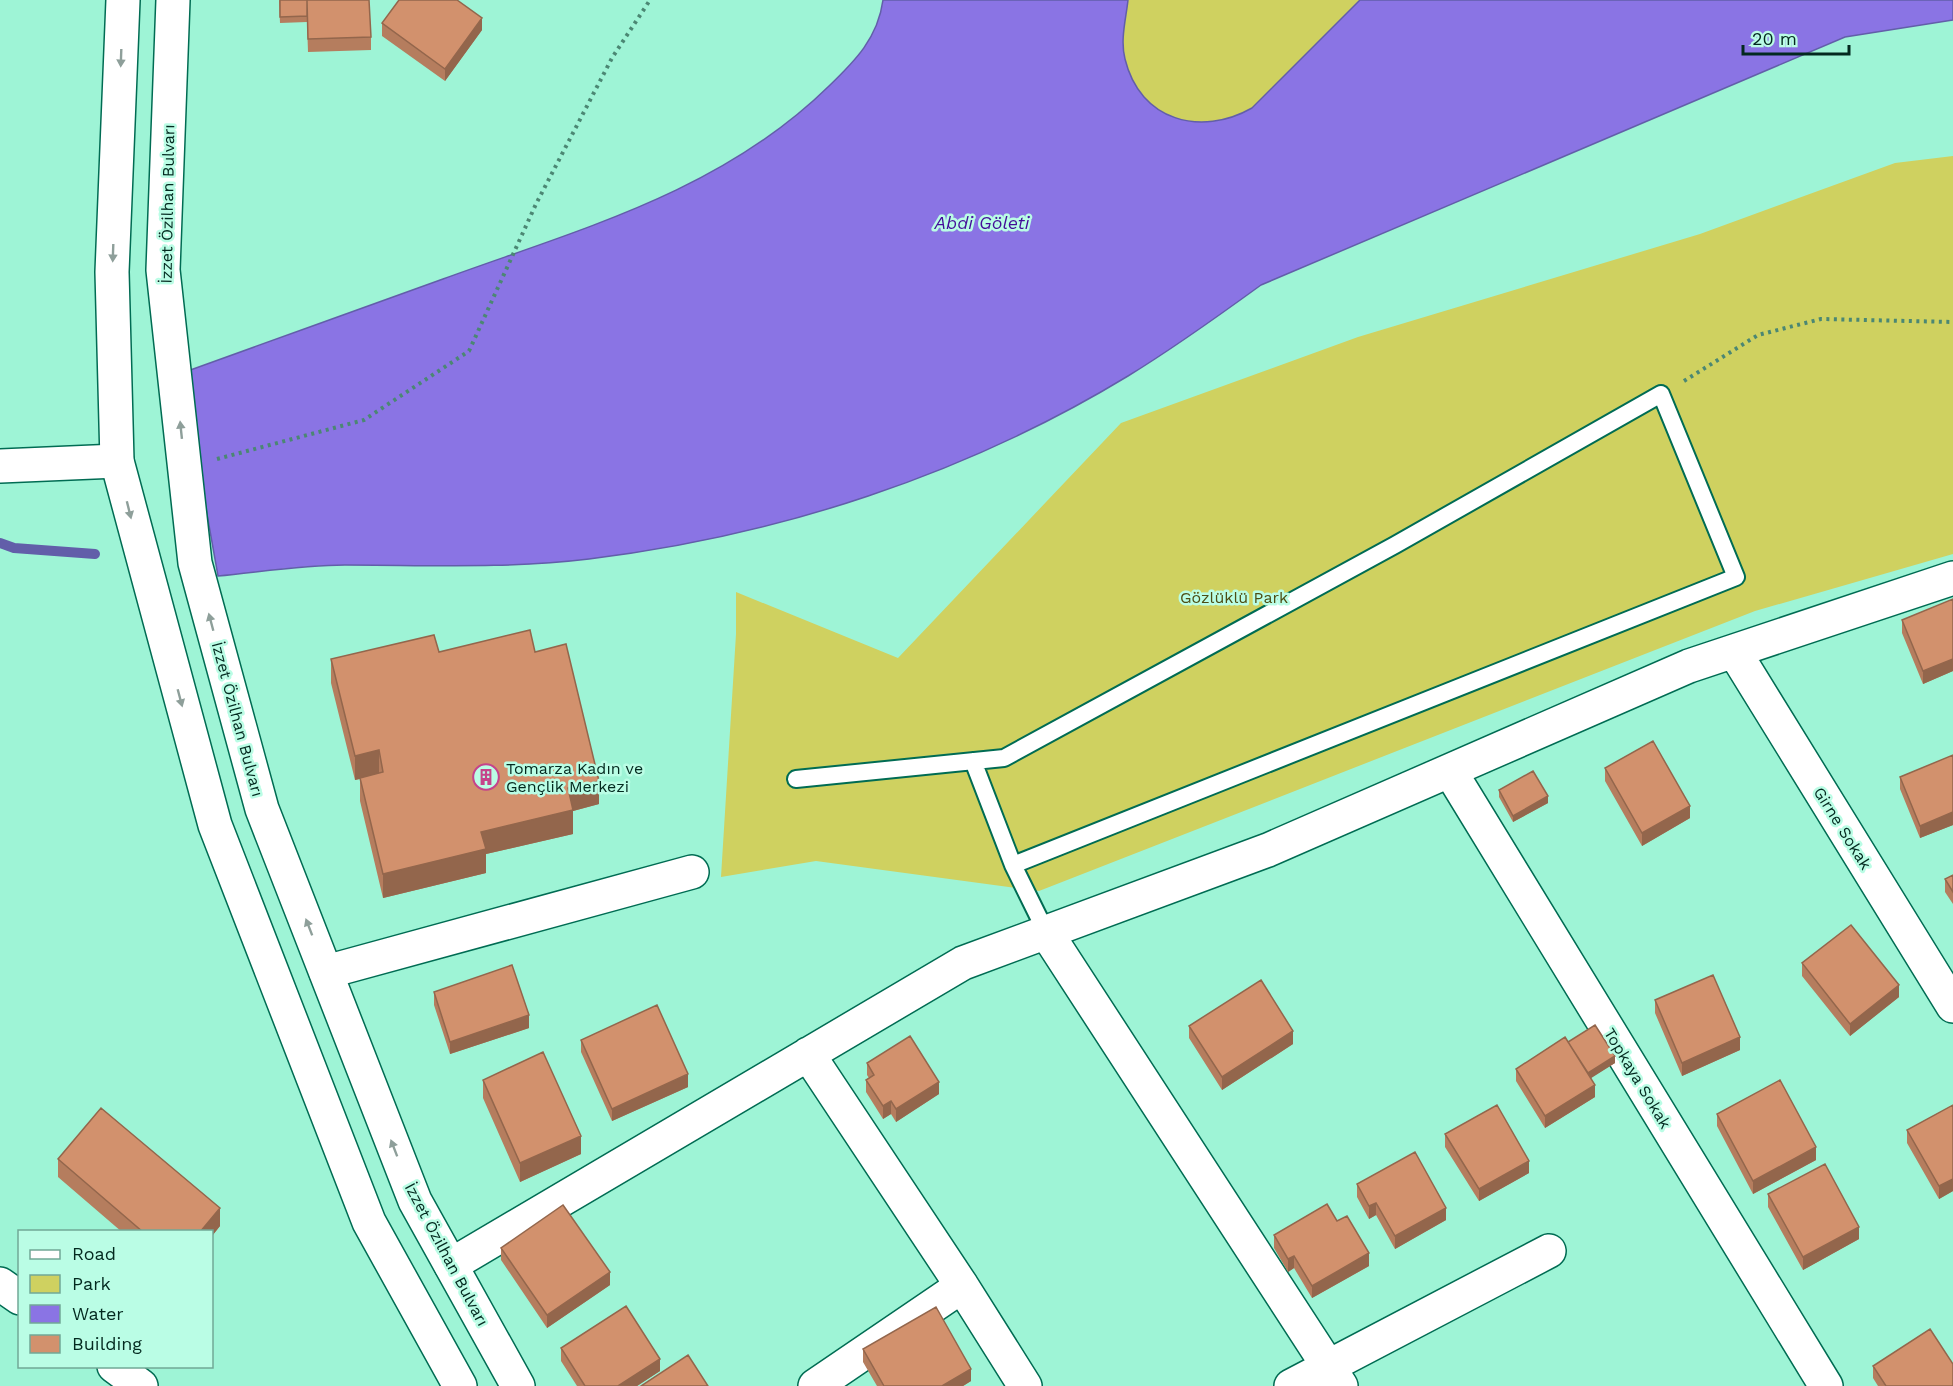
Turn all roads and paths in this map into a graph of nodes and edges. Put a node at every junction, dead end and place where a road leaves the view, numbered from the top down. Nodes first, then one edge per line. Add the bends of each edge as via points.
1 (123, 0) edge
2 (173, 0) edge
3 (650, 0) edge
4 (1953, 322) edge
5 (1661, 394) junction
6 (117, 460) junction
7 (0, 466) edge
8 (185, 467) junction
9 (1953, 578) edge
10 (1734, 651) junction
11 (973, 761) junction
12 (1450, 771) junction
13 (796, 779) dead end
14 (1013, 865) junction
15 (692, 872) dead end
16 (1046, 932) junction
17 (326, 972) junction
18 (1953, 1006) edge
19 (808, 1054) junction
20 (1550, 1251) dead end
21 (451, 1265) junction
22 (0, 1284) edge
23 (962, 1286) junction
24 (18, 1297) edge
25 (117, 1368) edge
26 (1334, 1376) edge
27 (141, 1386) edge
28 (460, 1386) edge
29 (518, 1386) edge
30 (815, 1386) edge
31 (1025, 1386) edge
32 (1292, 1386) edge
33 (1826, 1386) edge

1 -> 6 street via 112,272
8 -> 2 street, İzzet Özilhan Bulvarı via 163,270
3 - 8 path via 612,58 552,173 469,351 364,420
4 - 5 path via 1821,319 1758,335
5 - 11 lane via 1004,758
5 - 14 lane via 1736,577
6 - 7 street
6 -> 28 street via 215,825 369,1222
17 -> 8 street, İzzet Özilhan Bulvarı via 262,809 195,563
9 - 10 street
10 - 12 street via 1689,666
10 - 18 street, Girne Sokak
11 - 13 lane
11 - 14 lane
12 - 16 street via 1268,850
12 - 33 street, Topkaya Sokak
14 - 16 lane
15 - 17 street
16 - 19 street via 963,963
16 - 26 street
21 -> 17 street, İzzet Özilhan Bulvarı via 415,1201
19 - 21 street
19 - 23 street
20 - 26 street
21 - 29 street, İzzet Özilhan Bulvarı
22 - 24 street
23 - 30 street
23 - 31 street
25 - 27 street
26 - 32 street

